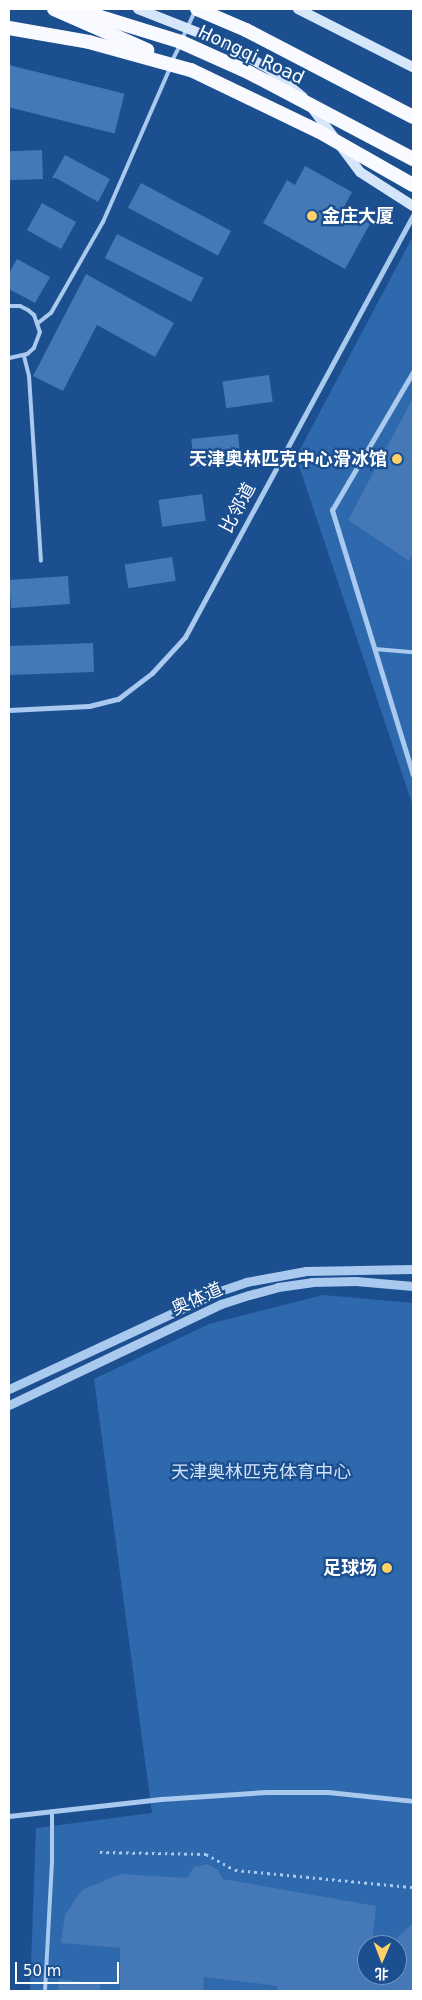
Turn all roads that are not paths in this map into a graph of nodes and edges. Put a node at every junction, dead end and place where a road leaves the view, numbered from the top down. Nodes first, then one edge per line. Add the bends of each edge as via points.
1 (54, 9) edge
2 (63, 9) edge
3 (138, 9) edge
4 (196, 9) edge
5 (298, 9) edge
6 (187, 27) junction
7 (9, 28) edge
8 (181, 42) junction
9 (413, 67) edge
10 (191, 70) junction
11 (413, 117) edge
12 (413, 160) edge
13 (413, 184) edge
14 (413, 206) edge
15 (413, 216) edge
16 (9, 306) edge
17 (38, 323) junction
18 (24, 356) junction
19 (9, 358) edge
20 (413, 372) edge
21 (41, 561) dead end
22 (375, 649) junction
23 (413, 652) edge
24 (9, 710) edge
25 (413, 774) edge
26 (413, 1269) edge
27 (413, 1286) edge
28 (9, 1389) edge
29 (9, 1405) edge
30 (413, 1801) edge
31 (52, 1811) junction
32 (9, 1816) edge
33 (45, 1991) edge

1 - 10 highway, bridge
2 - 8 highway, Hongqi Road, bridge via 94,15
3 - 6 main road
4 - 6 lane
4 - 11 highway, Hongqi Road via 246,30
5 - 9 main road
6 - 8 lane
6 - 14 main road via 269,69 297,90 360,172
7 - 10 highway, bridge via 90,42
8 - 12 highway, Hongqi Road, bridge via 257,76
8 - 17 lane via 103,222 51,313
10 - 13 highway, bridge via 318,131
15 - 24 street, 比邻道 via 185,637 152,673 118,700 89,706
16 - 17 lane via 28,310
17 - 18 lane via 38,340
18 - 19 lane
18 - 21 lane via 29,376
20 - 22 street via 332,510
22 - 23 lane
22 - 25 street
26 - 28 street via 306,1271 246,1282
27 - 29 street, 奥体道 via 312,1282 249,1295 221,1304
30 - 31 street via 328,1792 266,1792 198,1795
31 - 32 street
31 - 33 lane

